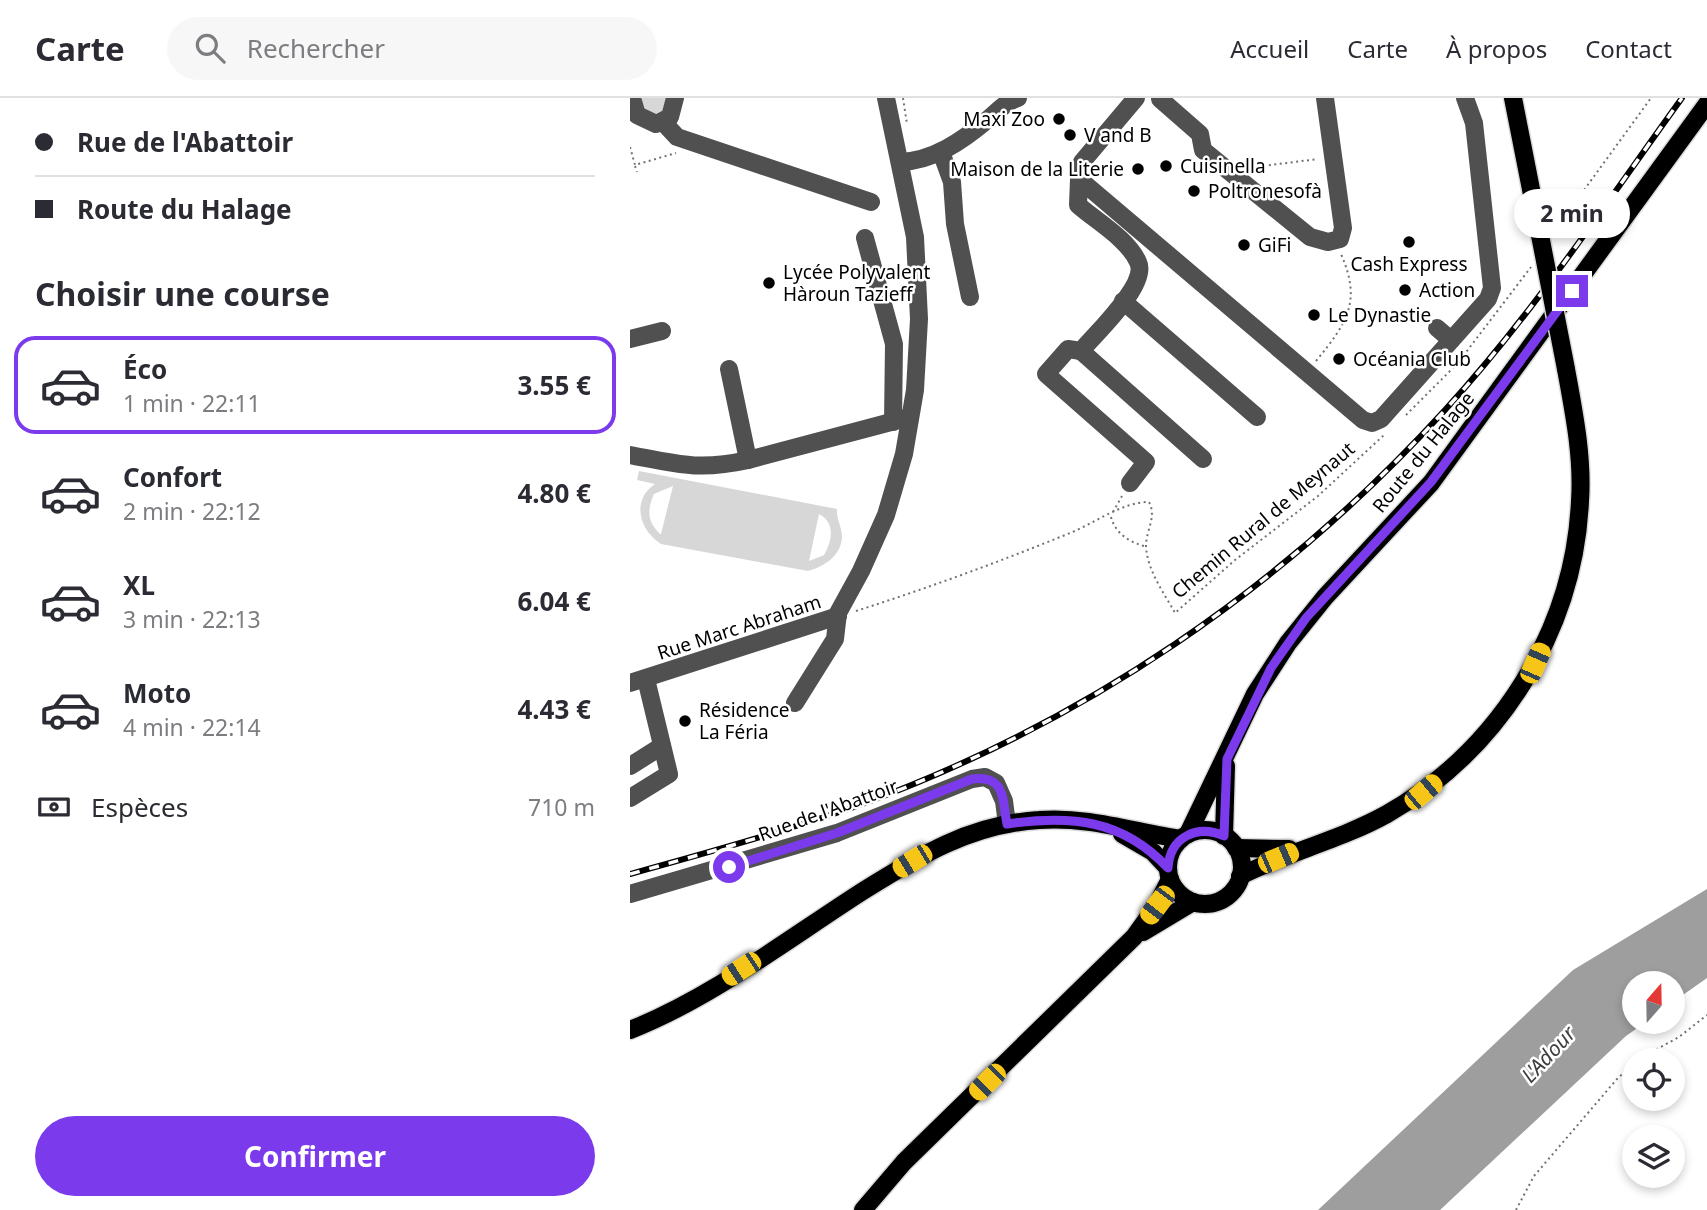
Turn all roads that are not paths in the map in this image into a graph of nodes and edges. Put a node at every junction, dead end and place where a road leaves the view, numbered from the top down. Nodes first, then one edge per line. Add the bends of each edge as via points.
1 (632, 98) edge
2 (675, 98) edge
3 (886, 98) edge
4 (1018, 98) edge
5 (1136, 98) edge
6 (1160, 98) edge
7 (1325, 98) edge
8 (1465, 98) edge
9 (1513, 98) edge
10 (1707, 104) edge
11 (663, 122) junction
12 (941, 152) junction
13 (900, 162) junction
14 (1079, 179) junction
15 (871, 202) dead end
16 (865, 238) dead end
17 (970, 297) dead end
18 (1123, 301) junction
19 (1437, 328) dead end
20 (662, 331) dead end
21 (630, 339) edge
22 (1451, 340) junction
23 (1081, 351) junction
24 (729, 369) dead end
25 (1257, 417) dead end
26 (903, 424) junction
27 (630, 455) edge
28 (1203, 459) dead end
29 (748, 460) junction
30 (1130, 483) road end
31 (838, 616) junction
32 (638, 681) edge
33 (795, 703) dead end
34 (662, 746) junction
35 (1227, 759) junction
36 (630, 766) edge
37 (630, 798) edge
38 (1007, 824) junction
39 (1107, 825) junction
40 (1184, 837) junction
41 (1230, 842) junction
42 (1300, 849) junction
43 (1169, 873) junction
44 (1240, 876) junction
45 (630, 894) edge
46 (1193, 902) junction
47 (1133, 937) junction
48 (630, 1030) edge
49 (863, 1210) edge

1 - 11 street via 643,119
2 - 11 street via 674,109
3 - 13 street
4 - 12 street
5 - 6 street via 1150,103
5 - 14 street via 1082,162
6 - 7 street via 1199,134 1203,150 1310,237 1328,242 1340,239 1343,228
8 - 22 street via 1474,123 1492,288 1488,299
9 - 42 main road, bridge via 1546,232 1580,459 1579,513 1566,587 1535,663 1482,739 1423,792 1352,832
10 - 35 main road, Route du Halage via 1431,482 1306,618 1255,694
11 - 15 street via 677,137
12 - 13 street
12 - 17 street via 952,182 955,224
13 - 26 street via 915,237 919,319
14 - 18 street via 1078,205 1140,264 1135,287
14 - 22 street via 1363,420 1381,419
16 - 26 street via 894,344
18 - 23 street
18 - 25 street
19 - 22 street
20 - 21 street
23 - 28 street
23 - 30 street via 1068,349 1046,374 1146,462
24 - 29 street
26 - 29 street
26 - 31 street, Rue Marc Abraham via 886,515
27 - 29 street via 715,468
31 - 32 street, Rue Marc Abraham
31 - 33 street via 835,639
32 - 34 street
34 - 36 street
34 - 37 street via 669,774
35 - 40 main road, Route du Halage
35 - 41 main road, Route du Halage
38 - 39 main road via 1063,820
38 - 45 street, Rue de l'Abattoir via 996,783 985,777 972,779 837,833
38 - 48 main road via 930,850 703,993
39 - 40 main road
39 - 43 main road via 1153,852
40 - 41 main road via 1207,831
40 - 43 main road via 1171,852
41 - 42 main road
41 - 44 main road via 1240,857
42 - 44 main road
43 - 46 main road via 1175,889
43 - 47 main road via 1157,905
44 - 46 main road via 1237,886 1222,900
46 - 47 main road
47 - 49 main road via 904,1162

